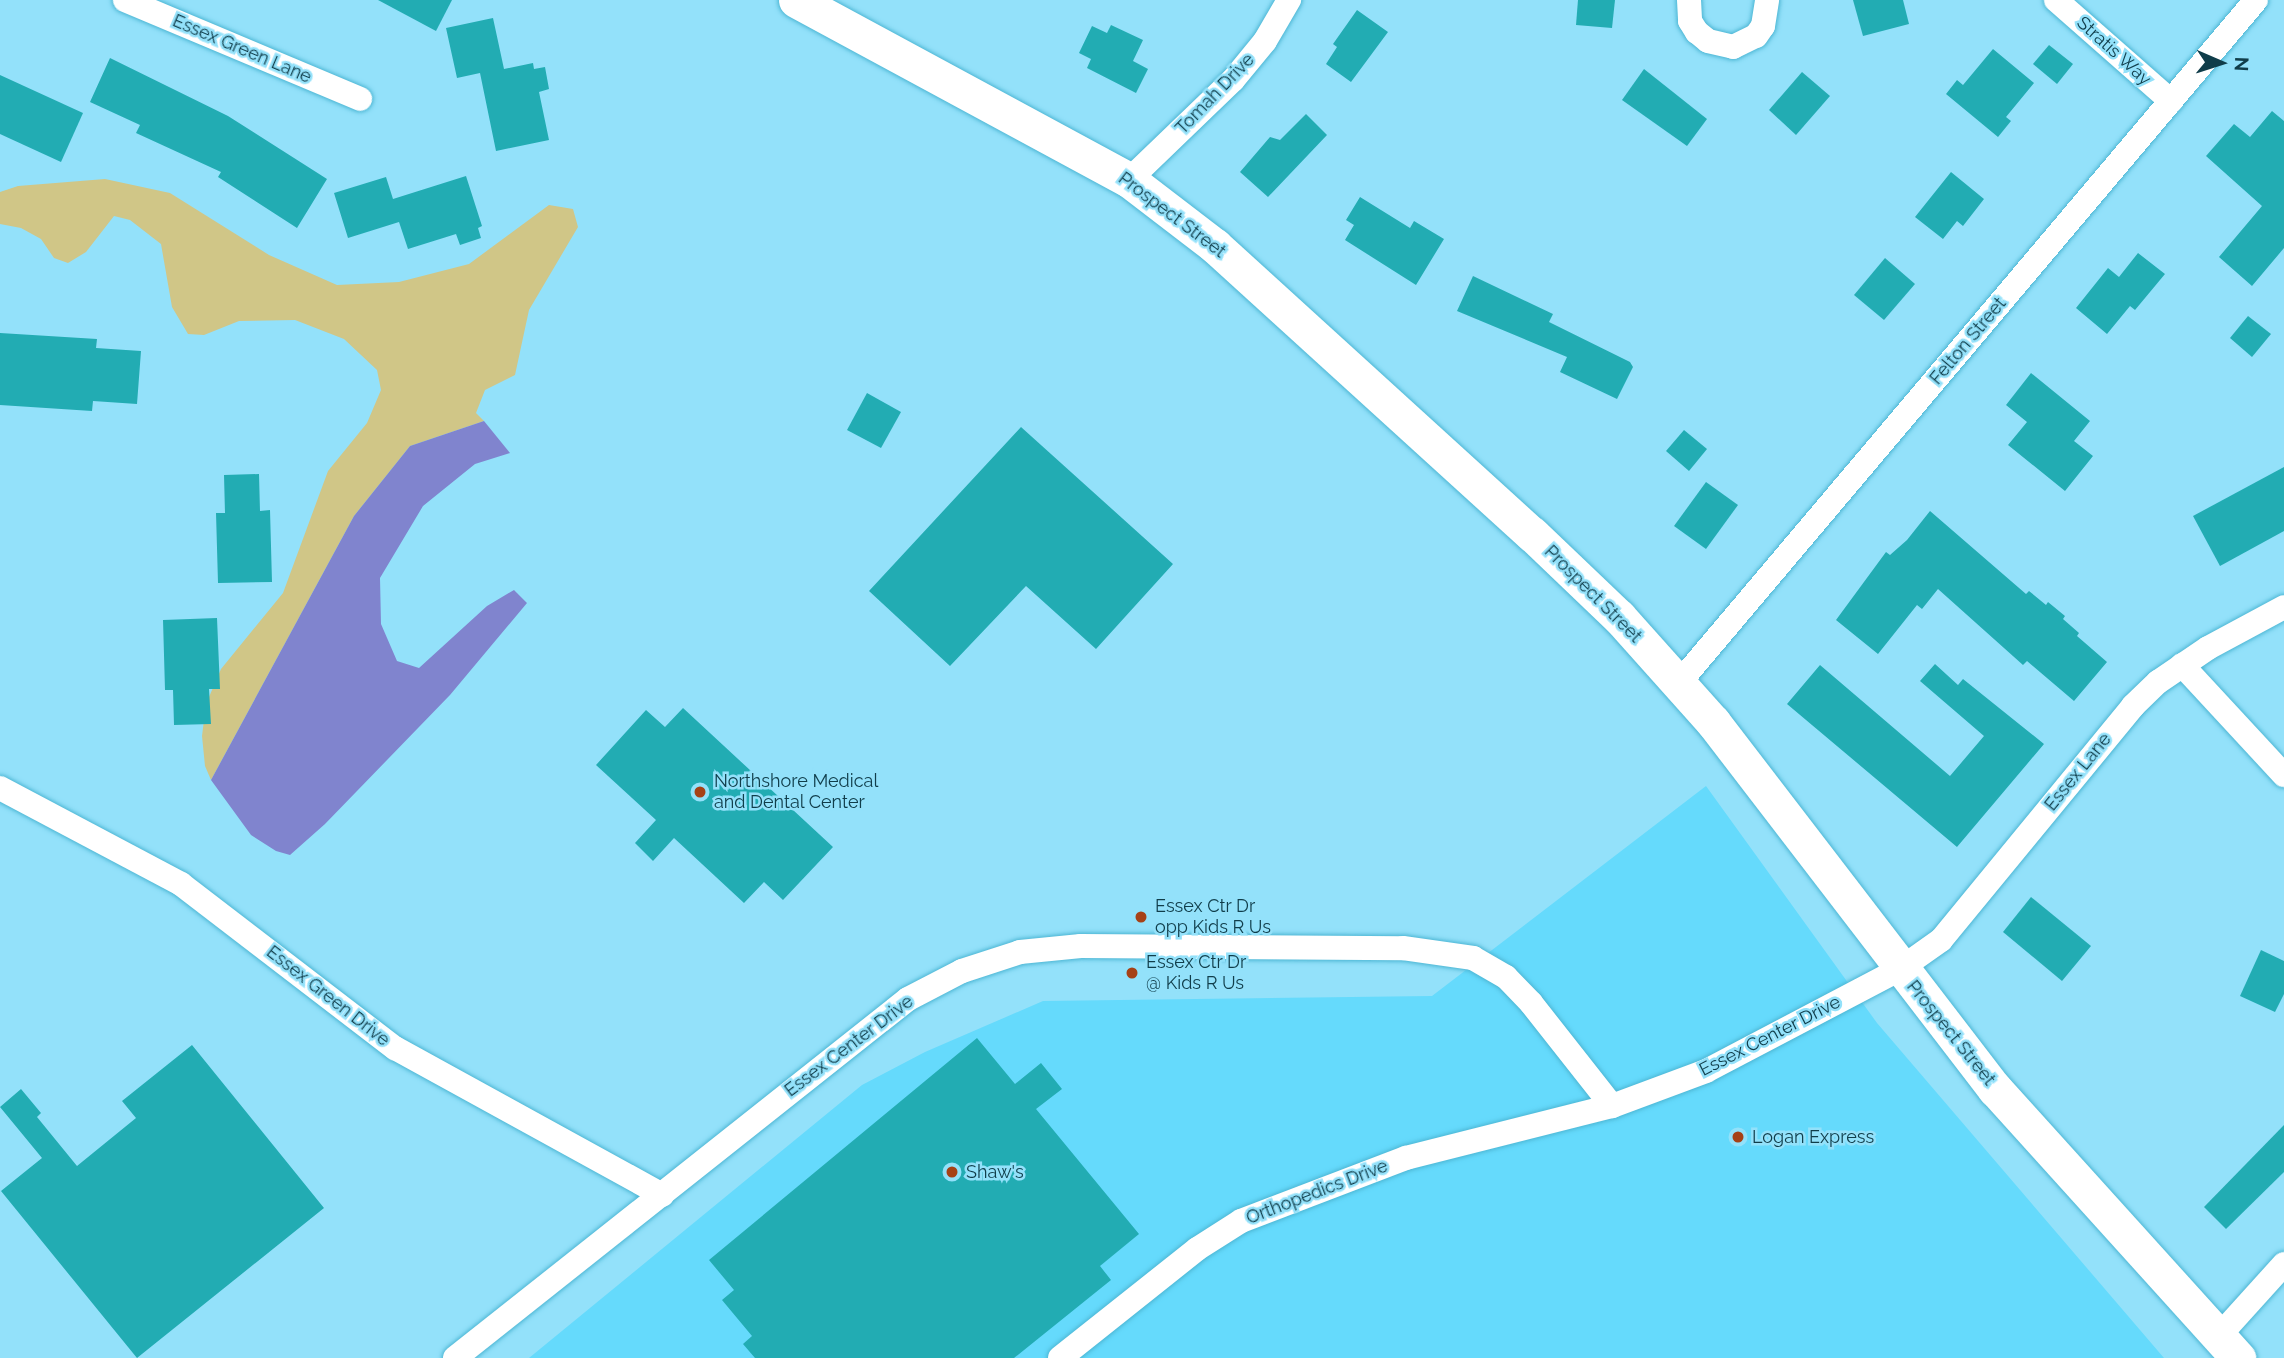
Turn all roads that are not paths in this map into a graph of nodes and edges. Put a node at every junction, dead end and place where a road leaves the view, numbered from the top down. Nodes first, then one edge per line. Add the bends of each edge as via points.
1 (125, 0) edge
2 (796, 0) edge
3 (1289, 0) edge
4 (1689, 0) edge
5 (1767, 0) edge
6 (2056, 0) edge
7 (2256, 0) edge
8 (360, 99) dead end
9 (2171, 101) junction
10 (1129, 180) junction
11 (2284, 607) edge
12 (2182, 665) junction
13 (1679, 683) junction
14 (2284, 775) edge
15 (0, 788) edge
16 (1900, 969) junction
17 (1612, 1105) junction
18 (662, 1195) junction
19 (2284, 1264) edge
20 (2228, 1347) edge
21 (455, 1358) edge
22 (1060, 1358) edge

1 - 8 street, Essex Green Lane
2 - 10 street, Prospect Street
3 - 10 street, Tomah Drive via 1265,41 1233,80
4 - 5 street via 1690,20 1697,32 1707,41 1733,47 1756,36 1763,26
6 - 9 street, Stratis Way
7 - 9 street, Felton Street
9 - 13 street, Felton Street
10 - 13 street, Prospect Street via 1215,246 1465,471 1619,617
11 - 12 street, Essex Lane
12 - 14 street
12 - 16 street, Essex Lane via 2133,706 1941,940
13 - 16 street, Prospect Street
15 - 18 street, Essex Green Drive via 181,884 413,1059
16 - 17 street, Essex Center Drive via 1706,1071
16 - 20 street, Prospect Street via 2045,1147
17 - 18 street, Essex Center Drive via 1531,1003 1506,977 1473,958 1403,948 1050,948 992,959 908,999
17 - 22 street, Orthopedics Drive via 1434,1149 1241,1221 1197,1248
18 - 21 street, Essex Center Drive
19 - 20 street

